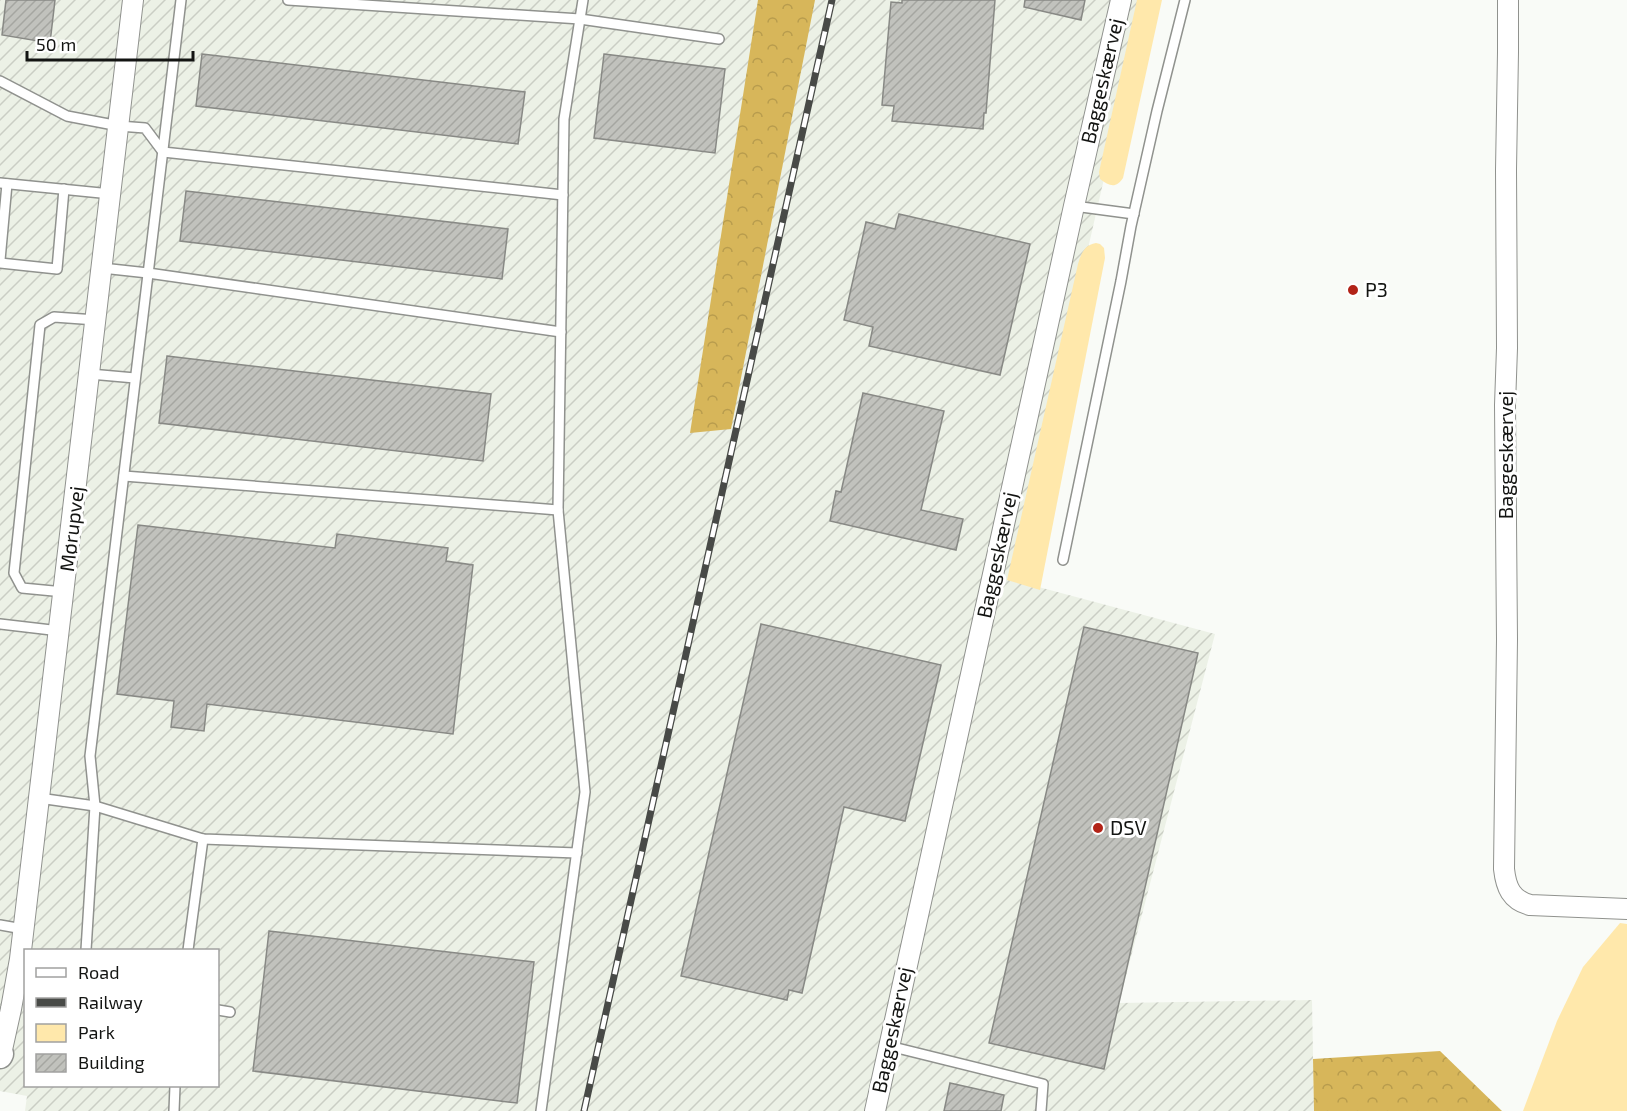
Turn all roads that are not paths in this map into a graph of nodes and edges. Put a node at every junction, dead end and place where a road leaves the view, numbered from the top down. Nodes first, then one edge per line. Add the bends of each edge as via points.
1 (133, 0) edge
2 (181, 0) edge
3 (288, 0) edge
4 (583, 0) edge
5 (1121, 0) edge
6 (1185, 0) edge
7 (1508, 0) edge
8 (580, 19) junction
9 (719, 39) dead end
10 (0, 81) edge
11 (119, 126) junction
12 (163, 152) junction
13 (4, 184) edge
14 (64, 189) junction
15 (111, 194) junction
16 (563, 195) junction
17 (1074, 206) junction
18 (1134, 214) junction
19 (0, 262) edge
20 (102, 268) junction
21 (148, 273) junction
22 (96, 320) junction
23 (561, 332) junction
24 (90, 374) junction
25 (135, 378) junction
26 (124, 476) junction
27 (558, 510) junction
28 (1063, 560) dead end
29 (64, 592) junction
30 (0, 624) edge
31 (60, 631) junction
32 (39, 798) junction
33 (95, 806) junction
34 (203, 839) junction
35 (577, 853) junction
36 (1627, 909) edge
37 (0, 925) edge
38 (23, 929) junction
39 (86, 949) edge
40 (188, 949) edge
41 (219, 1010) edge
42 (230, 1012) dead end
43 (889, 1046) junction
44 (0, 1055) edge
45 (176, 1087) edge
46 (174, 1111) edge
47 (541, 1111) edge
48 (875, 1111) edge
49 (1041, 1111) edge

1 - 11 street, Mørupvej
2 - 12 lane
3 - 8 lane
4 - 8 lane
5 - 17 street, Baggeskærvej
6 - 18 lane
7 - 36 street, Baggeskærvej via 1504,869 1509,891 1522,903
8 - 9 lane
8 - 16 lane via 564,119
10 - 11 lane via 67,116
11 - 12 lane via 144,128
11 - 15 street, Mørupvej
12 - 16 lane
12 - 21 lane
13 - 14 lane
13 - 19 lane
14 - 15 lane
14 - 19 lane via 57,269
15 - 20 street, Mørupvej
16 - 23 lane
17 - 18 lane
17 - 43 street, Baggeskærvej
18 - 28 lane
20 - 21 lane
20 - 22 street, Mørupvej
21 - 23 lane
21 - 25 lane
22 - 24 street, Mørupvej
22 - 29 lane via 54,317 40,325 14,573 22,588
23 - 27 lane
24 - 25 lane
24 - 29 street, Mørupvej
25 - 26 lane
26 - 27 lane
26 - 33 lane via 90,756
27 - 35 lane via 585,792
29 - 31 street, Mørupvej
30 - 31 lane
31 - 32 street, Mørupvej
32 - 33 lane
32 - 38 street, Mørupvej
33 - 34 lane
33 - 39 lane
34 - 35 lane
34 - 40 lane
35 - 47 lane
37 - 38 lane
38 - 44 street, Mørupvej via 15,1010
41 - 42 lane
43 - 48 street, Baggeskærvej
43 - 49 lane via 1043,1084
45 - 46 lane

